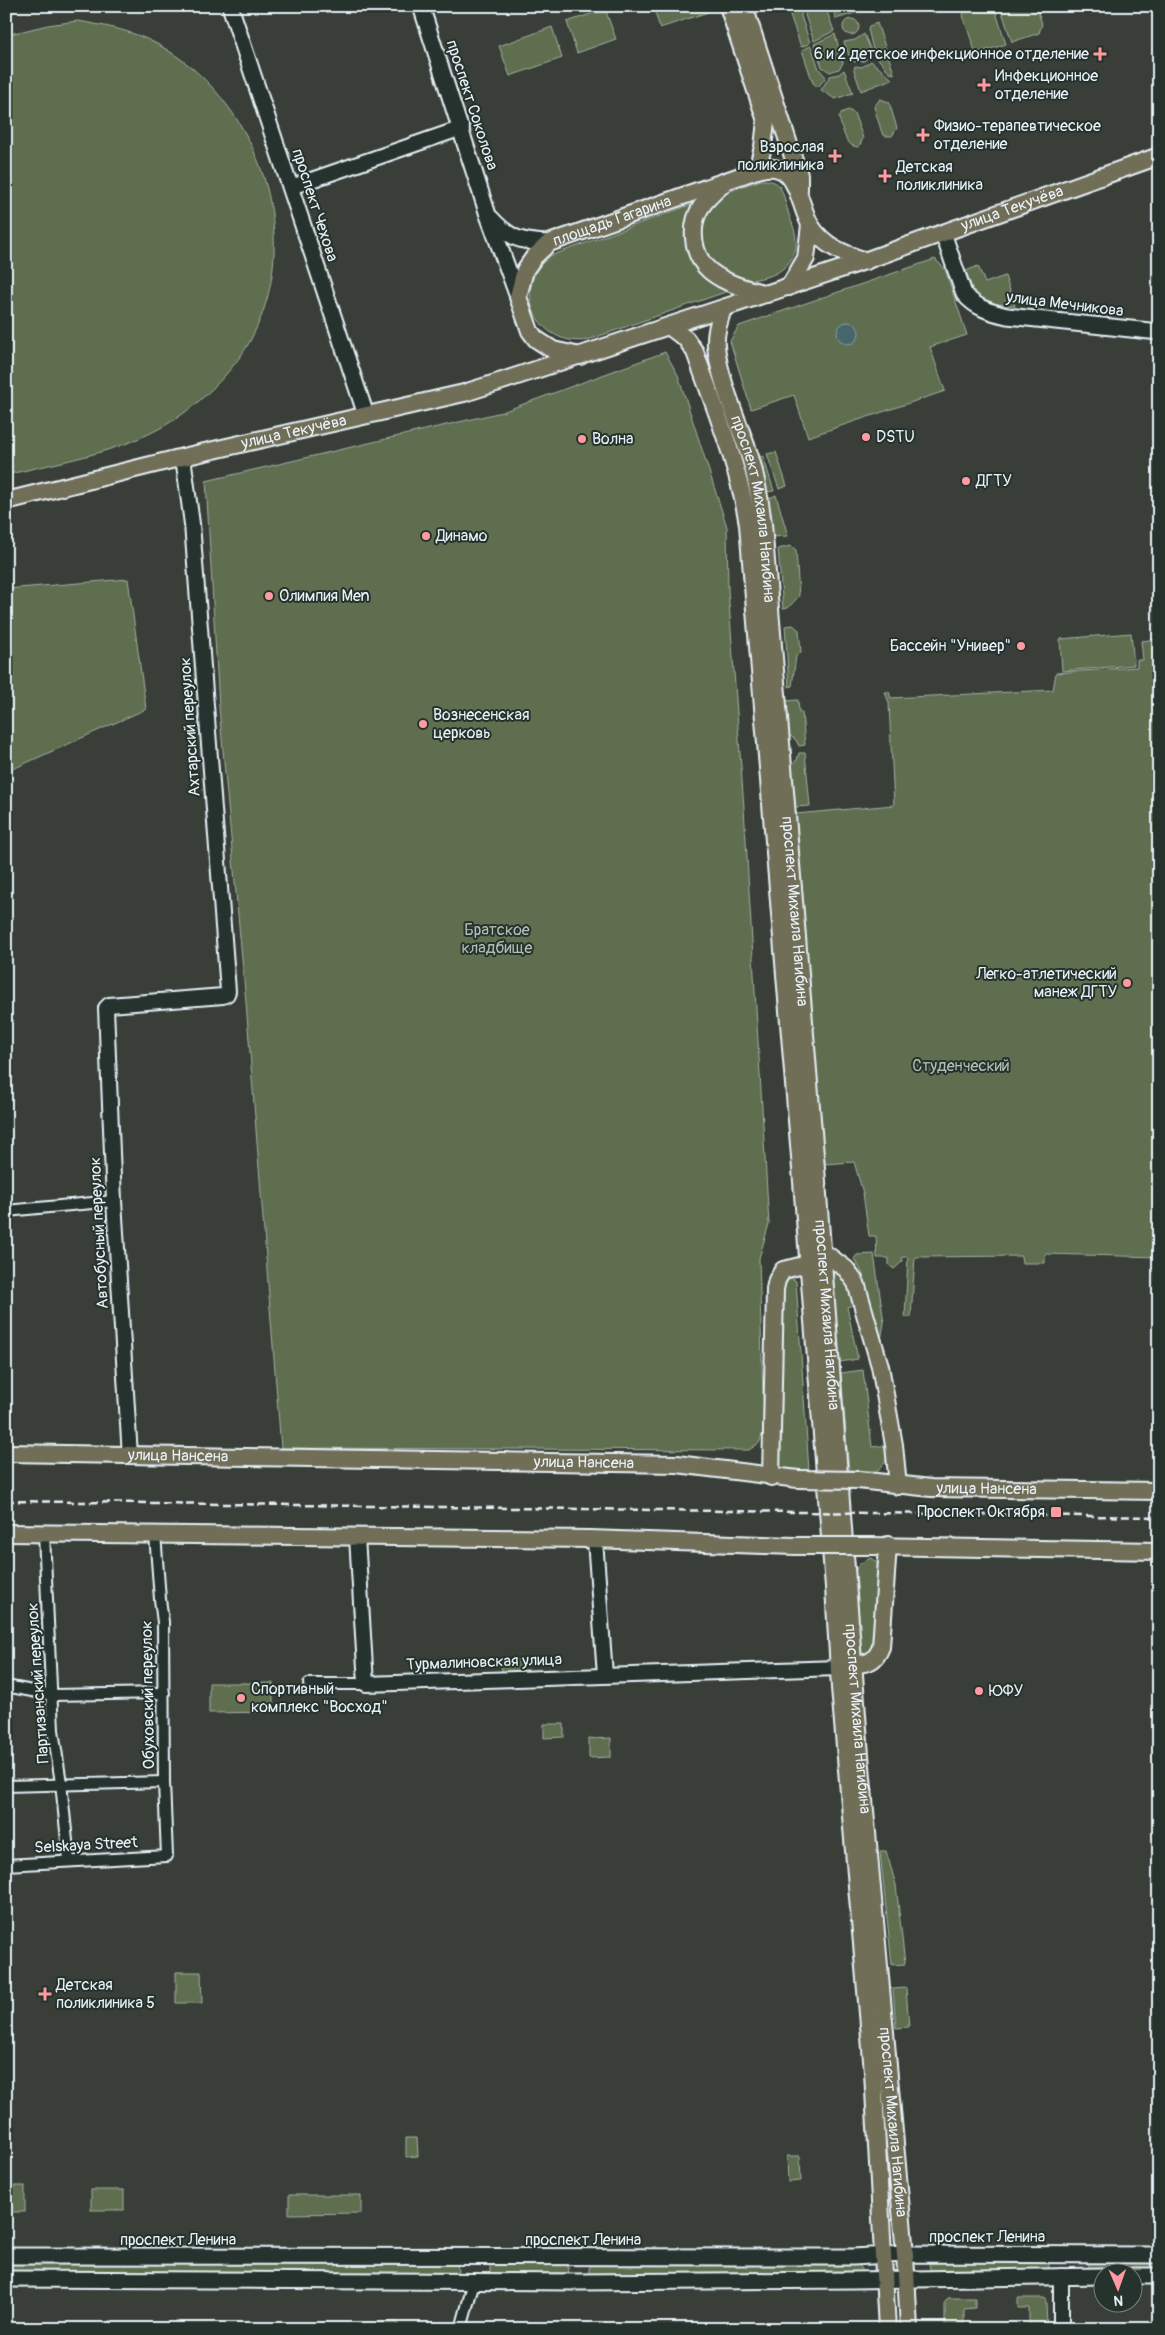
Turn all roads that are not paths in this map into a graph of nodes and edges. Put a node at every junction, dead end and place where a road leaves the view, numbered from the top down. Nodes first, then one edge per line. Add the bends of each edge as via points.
1 (230, 6) edge
2 (421, 6) edge
3 (728, 6) edge
4 (744, 6) edge
5 (462, 128) junction
6 (1159, 156) edge
7 (757, 170) junction
8 (726, 182) junction
9 (291, 187) junction
10 (799, 193) junction
11 (488, 215) junction
12 (810, 225) junction
13 (943, 233) junction
14 (549, 244) junction
15 (866, 261) junction
16 (789, 286) junction
17 (767, 294) junction
18 (518, 297) junction
19 (723, 309) junction
20 (670, 327) junction
21 (1159, 332) edge
22 (581, 356) junction
23 (366, 415) junction
24 (183, 457) junction
25 (6, 501) edge
26 (106, 1008) joint
27 (114, 1200) junction
28 (6, 1210) edge
29 (822, 1251) junction
30 (808, 1264) junction
31 (839, 1265) junction
32 (824, 1273) junction
33 (6, 1453) edge
34 (130, 1456) junction
35 (896, 1456) junction
36 (771, 1477) junction
37 (866, 1480) junction
38 (898, 1486) junction
39 (931, 1488) junction
40 (1159, 1491) edge
41 (6, 1533) edge
42 (44, 1534) junction
43 (155, 1534) junction
44 (357, 1537) junction
45 (595, 1540) junction
46 (888, 1545) junction
47 (1159, 1552) edge
48 (846, 1666) junction
49 (605, 1675) junction
50 (309, 1684) dead end
51 (366, 1684) junction
52 (6, 1686) edge
53 (164, 1693) junction
54 (53, 1695) junction
55 (164, 1782) junction
56 (61, 1783) junction
57 (6, 1786) edge
58 (167, 1856) joint
59 (69, 1860) junction
60 (6, 1865) edge
61 (884, 2254) junction
62 (905, 2254) junction
63 (1061, 2254) junction
64 (1159, 2255) edge
65 (6, 2256) edge
66 (479, 2257) junction
67 (577, 2257) junction
68 (1061, 2276) junction
69 (1092, 2276) edge
70 (1142, 2276) edge
71 (1159, 2276) edge
72 (6, 2279) edge
73 (906, 2279) junction
74 (474, 2280) junction
75 (886, 2280) junction
76 (577, 2282) junction
77 (461, 2329) edge
78 (888, 2329) edge
79 (909, 2329) edge
80 (1061, 2329) edge

1 - 9 main road, проспект Чехова
2 - 5 main road, проспект Соколова
3 - 7 main road via 766,121
4 - 10 main road via 799,175
5 - 9 street
5 - 11 main road, проспект Соколова
6 - 13 main road, улица Текучёва
7 - 8 main road, площадь Гагарина
7 - 10 main road, площадь Гагарина via 772,168 781,171 790,178
8 - 14 main road, площадь Гагарина
8 - 17 main road via 710,196 697,215 694,232 697,254 702,263 718,276
9 - 23 main road, проспект Чехова
10 - 12 main road, площадь Гагарина
11 - 14 main road via 510,236
11 - 18 main road, проспект Соколова
12 - 15 main road, площадь Гагарина via 828,244
12 - 16 main road, площадь Гагарина via 806,258
13 - 15 main road, улица Текучёва
13 - 21 main road, улица Мечникова via 964,294 970,302 986,311
14 - 18 main road, площадь Гагарина via 525,270
15 - 16 main road, улица Текучёва
16 - 17 main road
17 - 19 main road
18 - 22 main road via 536,339 553,350
19 - 20 main road
19 - 29 main road, проспект Михаила Нагибина via 717,329 718,355 751,459 763,524
20 - 22 main road
20 - 30 main road, проспект Михаила Нагибина via 696,352 739,481 748,525
22 - 23 main road, улица Текучёва via 464,393
23 - 24 main road, улица Текучёва
24 - 25 main road, улица Текучёва
24 - 26 street, Ахтарский переулок via 192,524 227,994 109,1005
26 - 27 street, Автобусный переулок
27 - 28 street
27 - 34 street, Автобусный переулок
29 - 31 main road
29 - 32 main road, проспект Михаила Нагибина
30 - 36 main road via 783,1270 775,1289
30 - 48 main road, проспект Михаила Нагибина via 834,1587
31 - 32 main road
31 - 35 main road via 850,1272 858,1288 880,1366
32 - 48 main road, проспект Михаила Нагибина
33 - 34 main road, улица Нансена
34 - 36 main road, улица Нансена via 677,1464
35 - 37 main road via 888,1470
35 - 38 main road
35 - 39 main road via 906,1473
36 - 37 main road, улица Нансена, bridge
37 - 38 main road, улица Нансена
38 - 39 main road, улица Нансена
39 - 40 main road, улица Нансена
41 - 42 main road
42 - 43 main road
42 - 54 street, Партизанский переулок
43 - 44 main road
43 - 53 street, Обуховский переулок via 164,1622
44 - 45 main road
44 - 51 street
45 - 46 main road, bridge via 795,1546
45 - 49 street
46 - 47 main road
46 - 48 main road via 881,1647 871,1663
48 - 49 street, Турмалиновская улица
48 - 61 main road, проспект Михаила Нагибина
48 - 62 main road, проспект Михаила Нагибина
49 - 51 street, Турмалиновская улица
50 - 51 street, Турмалиновская улица
52 - 54 street
53 - 54 street
53 - 55 street, Обуховский переулок
54 - 56 street, Партизанский переулок via 53,1730
55 - 56 street
55 - 58 street, Обуховский переулок
56 - 57 street
56 - 59 street, Партизанский переулок
58 - 59 street, Selskaya Street
59 - 60 street, Selskaya Street
61 - 62 main road, проспект Ленина
61 - 67 main road, проспект Ленина via 853,2257
61 - 75 main road, проспект Михаила Нагибина
62 - 63 main road, проспект Ленина
62 - 73 main road, проспект Михаила Нагибина
63 - 64 main road, проспект Ленина
63 - 68 main road
65 - 66 main road, проспект Ленина
66 - 67 main road, проспект Ленина
66 - 74 main road
67 - 76 main road
68 - 69 main road
68 - 73 main road
68 - 80 street
70 - 71 main road
72 - 74 main road
73 - 75 main road
73 - 79 main road, проспект Михаила Нагибина
74 - 76 main road
74 - 77 street
75 - 76 main road
75 - 78 main road, проспект Михаила Нагибина

